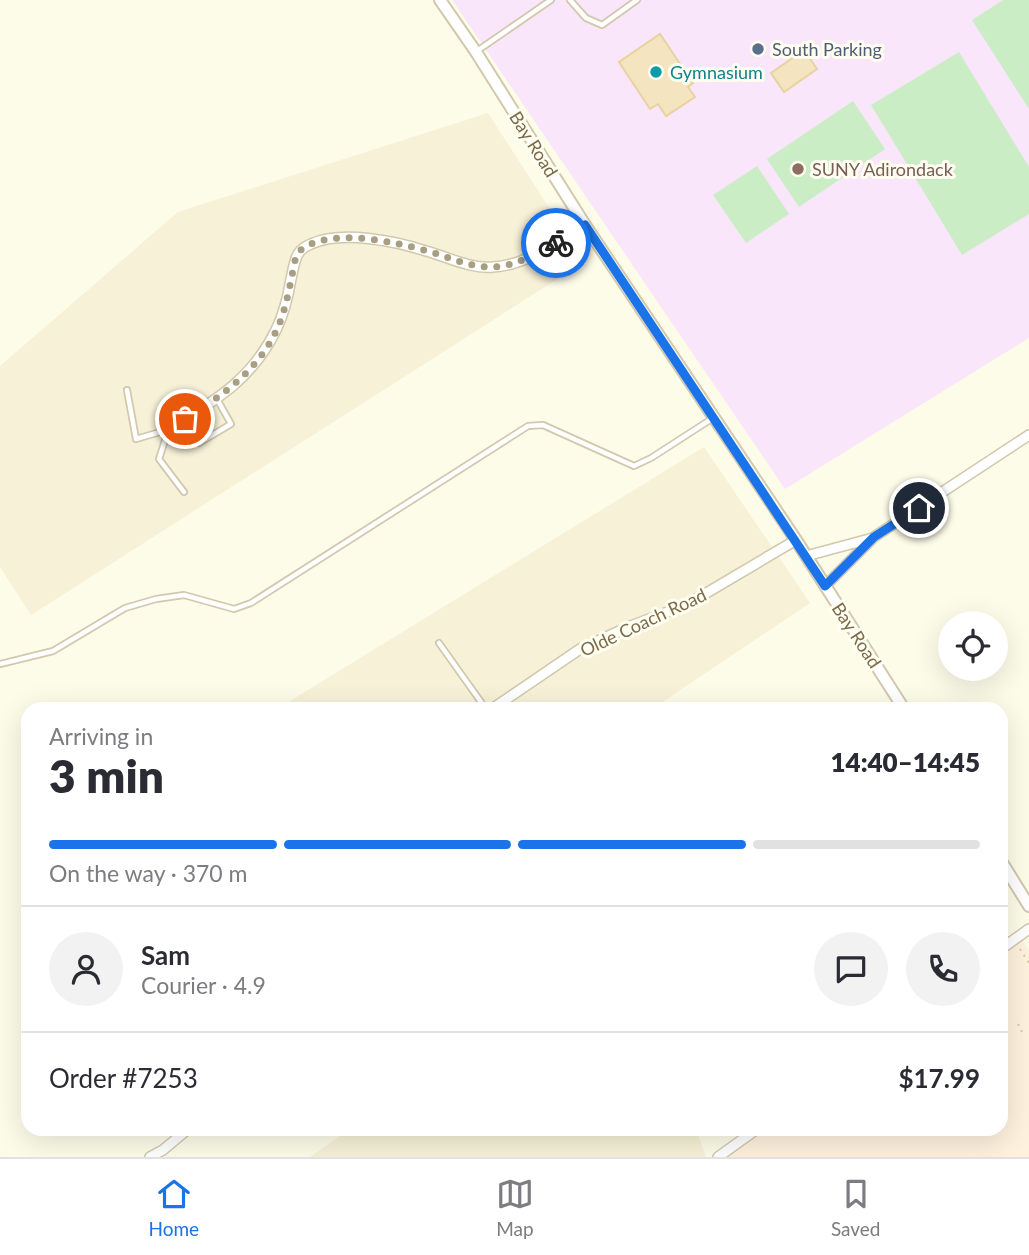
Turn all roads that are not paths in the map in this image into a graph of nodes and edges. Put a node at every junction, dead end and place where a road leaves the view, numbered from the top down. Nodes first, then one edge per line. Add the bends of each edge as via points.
1 (440, 0) edge
2 (551, 0) edge
3 (570, 0) edge
4 (637, 0) edge
5 (476, 52) junction
6 (585, 225) junction
7 (127, 390) dead end
8 (217, 398) junction
9 (714, 417) junction
10 (185, 419) junction
11 (168, 430) junction
12 (1029, 436) edge
13 (184, 492) dead end
14 (874, 537) junction
15 (796, 540) junction
16 (806, 556) junction
17 (825, 586) junction
18 (439, 643) dead end
19 (0, 664) edge
20 (481, 702) edge
21 (502, 702) edge
22 (900, 702) edge
23 (1008, 873) edge
24 (1029, 906) edge
25 (1029, 929) edge
26 (1008, 944) edge
27 (180, 1136) edge
28 (747, 1136) edge
29 (150, 1157) edge
30 (718, 1157) edge

1 - 5 street, Bay Road
2 - 5 lane
3 - 4 lane via 586,18 602,24
5 - 6 street, Bay Road
6 - 8 street via 533,256 492,267 468,265 377,240 314,243 297,255 286,307 267,346 253,368
6 - 9 street, Bay Road
7 - 11 lane via 136,439
8 - 10 street
8 - 10 lane via 231,424 199,443
9 - 15 street, Bay Road
9 - 19 lane via 634,466 543,425 528,426 251,603 234,609 184,595 156,598 125,608 53,651
10 - 11 street
11 - 13 lane via 159,458
12 - 14 street
14 - 16 street
14 - 17 street
15 - 16 street, Bay Road
15 - 21 street, Olde Coach Road via 686,605 580,649
16 - 17 street, Bay Road
17 - 22 street, Bay Road
18 - 20 lane
23 - 24 street
25 - 26 street
27 - 29 street
28 - 30 street

